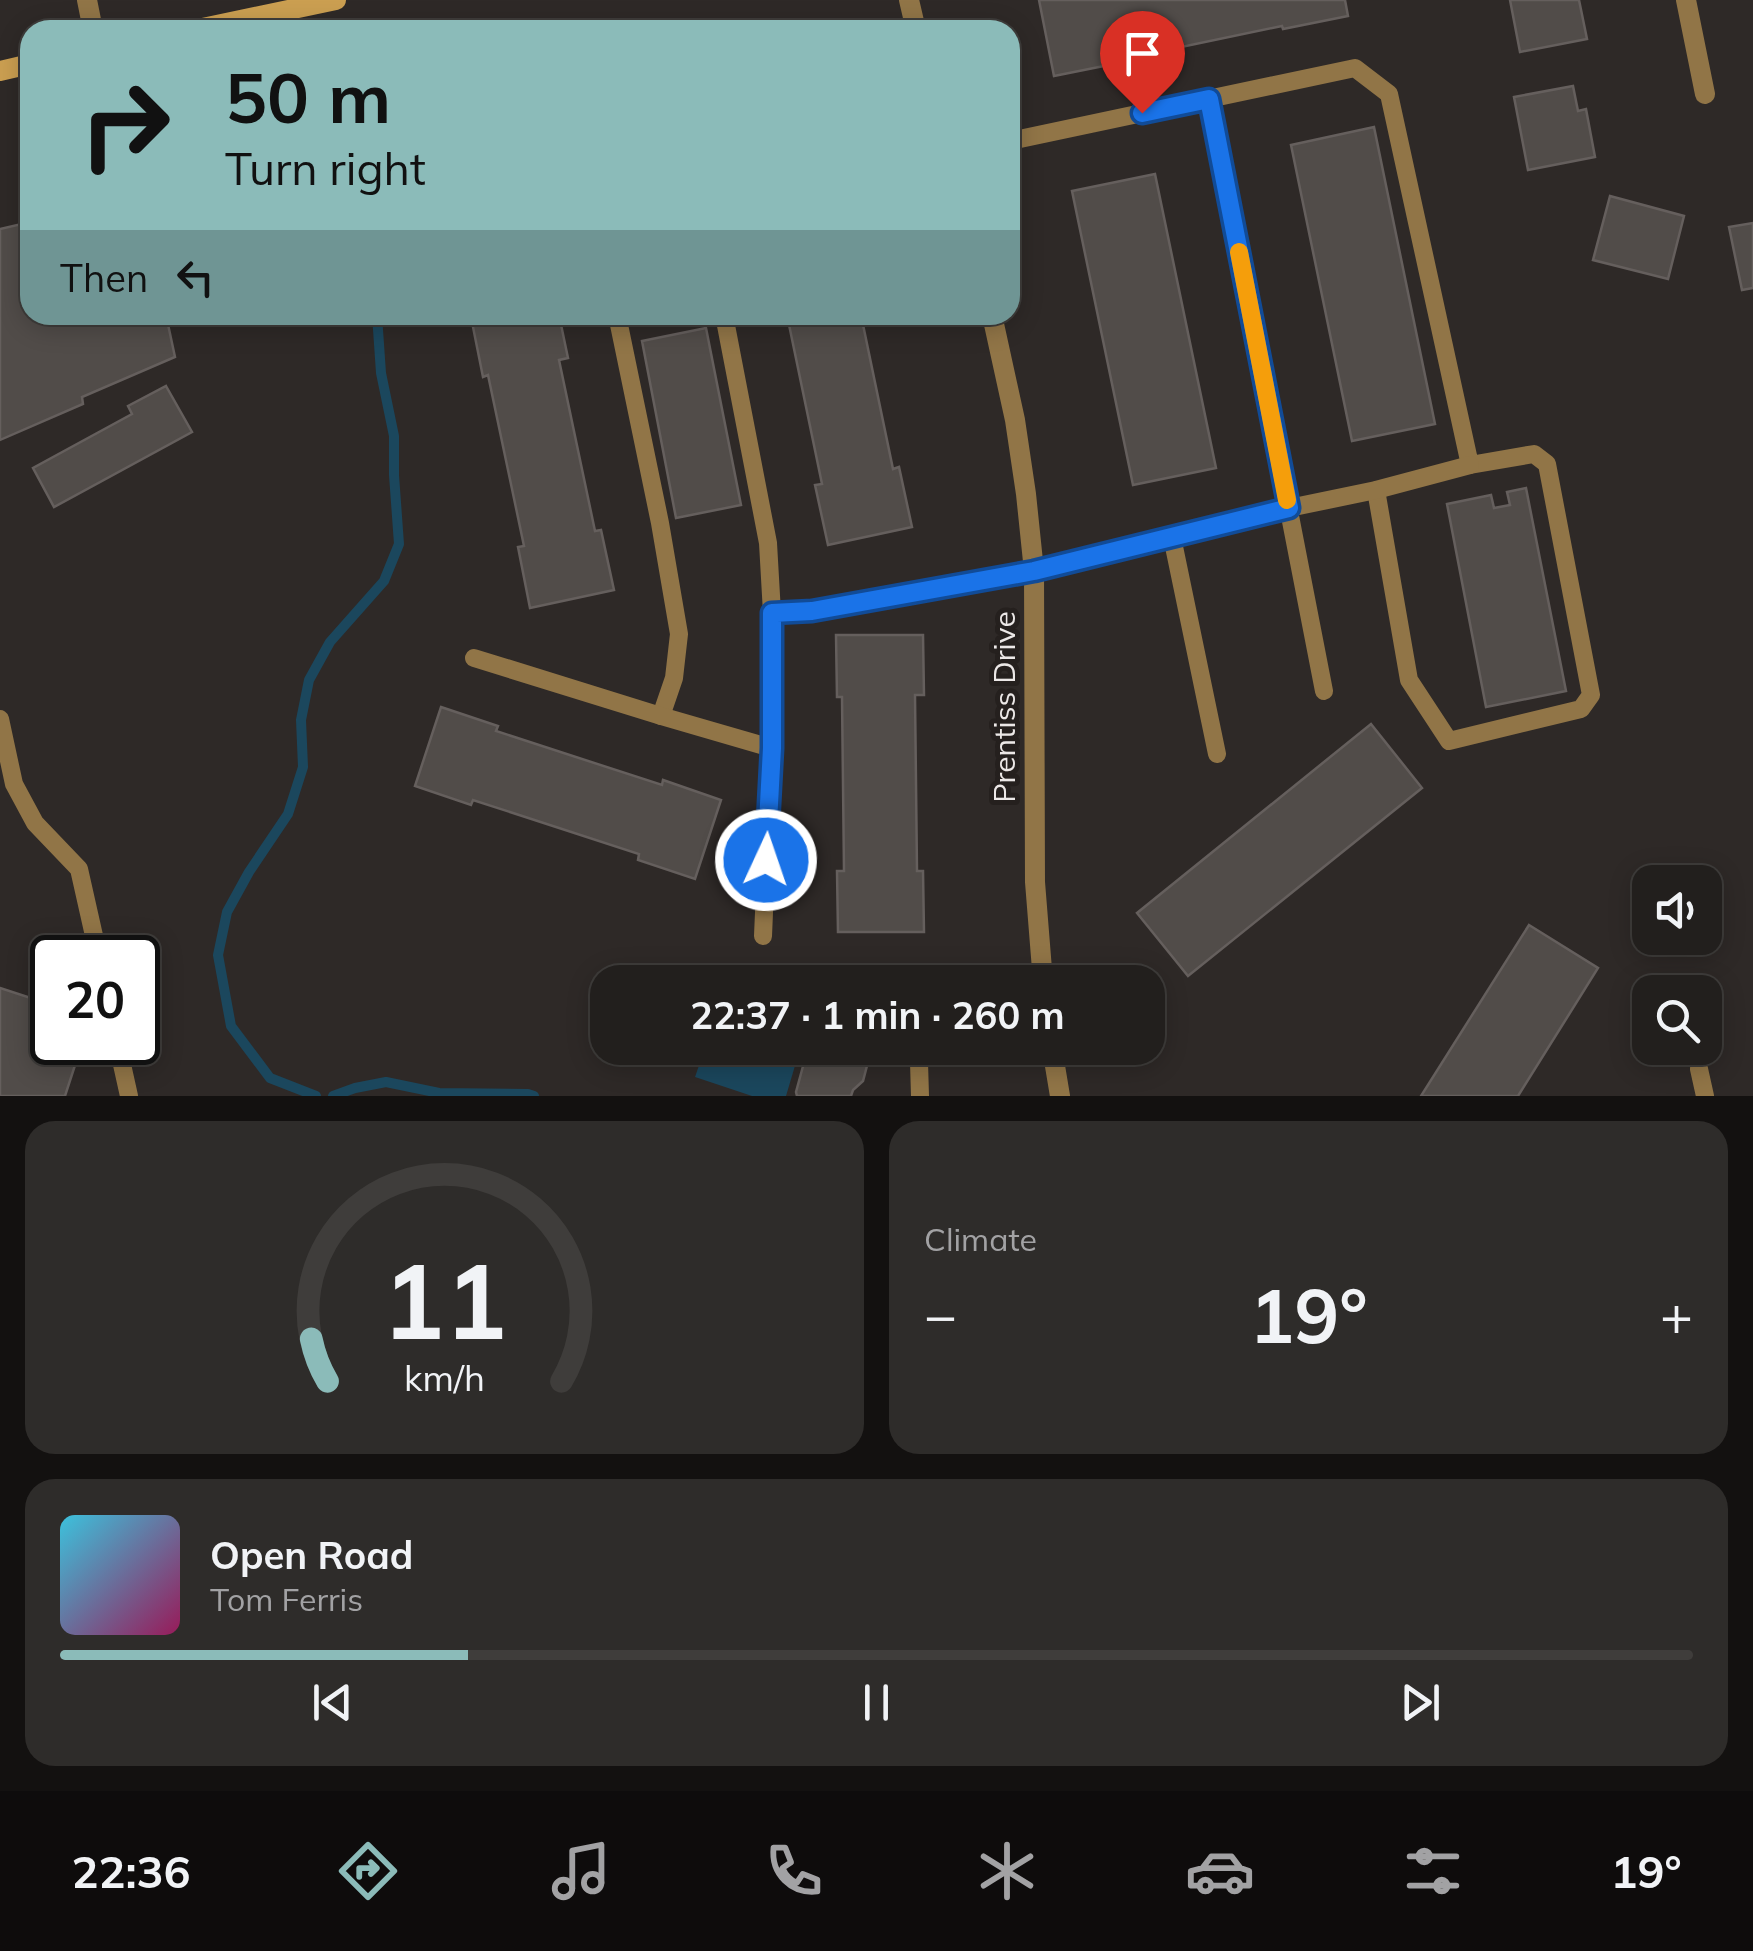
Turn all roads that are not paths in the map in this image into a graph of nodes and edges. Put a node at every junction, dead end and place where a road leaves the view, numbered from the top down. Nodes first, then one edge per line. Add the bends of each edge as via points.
1 (336, 0) edge
2 (1686, 0) edge
3 (241, 20) edge
4 (1705, 94) dead end
5 (1209, 99) junction
6 (1020, 139) edge
7 (619, 325) edge
8 (726, 325) edge
9 (994, 325) edge
10 (1470, 466) junction
11 (1376, 490) junction
12 (1289, 508) junction
13 (1172, 537) junction
14 (1034, 571) junction
15 (772, 613) junction
16 (474, 658) dead end
17 (1324, 691) dead end
18 (661, 716) junction
19 (0, 718) edge
20 (772, 748) junction
21 (1217, 754) dead end
22 (94, 935) edge
23 (762, 936) dead end
24 (1042, 965) edge
25 (122, 1065) edge
26 (919, 1065) edge
27 (1055, 1065) edge
28 (1699, 1069) dead end
29 (129, 1096) edge
30 (920, 1096) edge
31 (1060, 1096) edge
32 (1705, 1096) edge

1 - 3 main road
2 - 4 street
5 - 6 lane
5 - 10 lane via 1355,68 1388,94
5 - 12 lane
7 - 18 lane via 679,634
8 - 15 lane via 768,543
9 - 14 street, Prentiss Drive via 1015,420
10 - 11 lane
10 - 11 lane via 1534,454 1547,464 1591,696 1581,710 1449,741 1409,680
11 - 12 lane
12 - 13 lane
12 - 17 lane
13 - 14 lane
13 - 21 lane
14 - 15 lane
14 - 24 street, Prentiss Drive via 1035,882
15 - 20 lane
16 - 18 lane
18 - 20 lane
19 - 22 lane via 14,784 35,823 79,869
20 - 23 lane
25 - 29 lane
26 - 30 lane
27 - 31 street
28 - 32 lane

